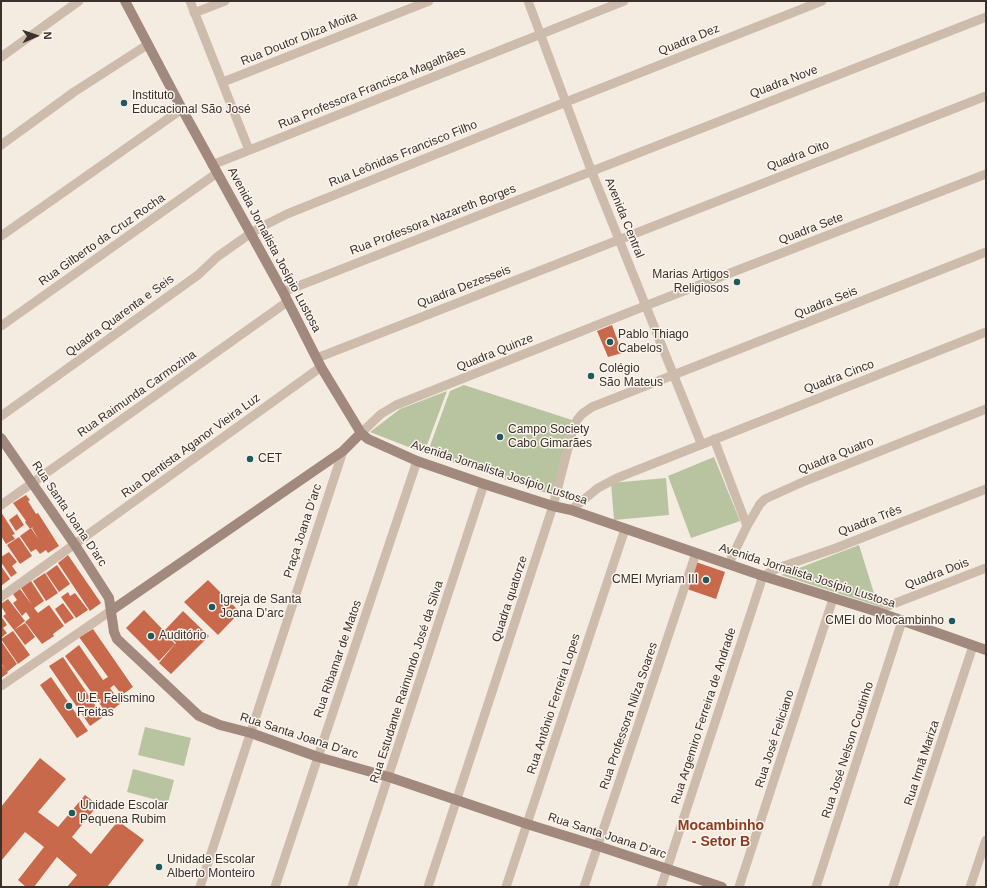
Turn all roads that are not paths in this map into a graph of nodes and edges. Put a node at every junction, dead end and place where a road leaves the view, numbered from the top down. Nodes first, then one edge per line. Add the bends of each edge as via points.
1 (79, 1) edge
2 (125, 1) edge
3 (190, 1) edge
4 (225, 1) edge
5 (429, 1) edge
6 (528, 1) edge
7 (624, 1) edge
8 (822, 1) edge
9 (194, 13) junction
10 (986, 16) edge
11 (541, 34) junction
12 (147, 45) junction
13 (1, 57) edge
14 (223, 82) junction
15 (986, 96) edge
16 (566, 102) junction
17 (182, 109) junction
18 (1, 145) edge
19 (249, 150) junction
20 (215, 169) junction
21 (591, 170) junction
22 (986, 174) edge
23 (251, 232) junction
24 (1, 236) edge
25 (619, 239) junction
26 (986, 252) edge
27 (282, 292) junction
28 (288, 302) junction
29 (646, 306) junction
30 (1, 326) edge
31 (986, 332) edge
32 (319, 362) junction
33 (674, 376) junction
34 (986, 410) edge
35 (1, 416) edge
36 (361, 433) junction
37 (1, 438) edge
38 (714, 439) junction
39 (701, 443) junction
40 (343, 451) junction
41 (416, 461) junction
42 (33, 483) junction
43 (484, 484) junction
44 (986, 488) edge
45 (1, 505) edge
46 (553, 506) junction
47 (571, 510) junction
48 (747, 526) junction
49 (625, 529) junction
50 (75, 545) junction
51 (696, 553) junction
52 (729, 563) junction
53 (986, 568) edge
54 (763, 576) junction
55 (1, 597) edge
56 (833, 599) junction
57 (112, 610) junction
58 (875, 611) junction
59 (902, 621) junction
60 (973, 646) junction
61 (985, 649) edge
62 (1, 686) edge
63 (251, 733) junction
64 (318, 756) junction
65 (389, 777) junction
66 (457, 800) junction
67 (527, 824) junction
68 (986, 840) edge
69 (598, 846) junction
70 (667, 869) junction
71 (200, 887) edge
72 (276, 887) edge
73 (352, 887) edge
74 (428, 887) edge
75 (506, 887) edge
76 (584, 887) edge
77 (661, 887) edge
78 (722, 887) edge
79 (739, 887) edge
80 (816, 887) edge
81 (894, 887) edge
82 (970, 887) edge

1 - 13 street
2 - 12 street, Avenida Jornalista Josípio Lustosa
3 - 9 street
4 - 9 street
5 - 14 street, Rua Doutor Dilza Moita
6 - 11 street, Avenida Central
7 - 11 street, Rua Professora Francisca Magalhães
8 - 16 street, Quadra Dez
9 - 14 street
10 - 21 street, Quadra Nove
11 - 16 street, Avenida Central
11 - 19 street, Rua Professora Francisca Magalhães
12 - 17 street, Avenida Jornalista Josípio Lustosa
12 - 18 street via 74,92
14 - 19 street
15 - 25 street, Quadra Oito
16 - 21 street, Avenida Central
16 - 23 street, Rua Leônidas Francisco Filho via 287,214
17 - 20 street, Avenida Jornalista Josípio Lustosa
17 - 24 street
19 - 20 street, Rua Professora Francisca Magalhães
20 - 23 street, Avenida Jornalista Josípio Lustosa
20 - 30 street, Rua Gilberto da Cruz Rocha
21 - 25 street, Avenida Central
21 - 27 street, Rua Professora Nazareth Borges
22 - 29 street, Quadra Sete
23 - 27 street, Avenida Jornalista Josípio Lustosa
23 - 35 street, Quadra Quarenta e Seis via 198,275
25 - 29 street, Avenida Central
25 - 32 street, Quadra Dezesseis
26 - 33 street, Quadra Seis
27 - 28 street, Avenida Jornalista Josípio Lustosa
28 - 32 street, Avenida Jornalista Josípio Lustosa
28 - 42 street, Rua Raimunda Carmozina
29 - 33 street, Avenida Central
29 - 36 street, Quadra Quinze via 396,405 381,414
31 - 38 street, Quadra Cinco
32 - 36 street, Avenida Jornalista Josípio Lustosa
32 - 50 street, Rua Dentista Aganor Vieira Luz
33 - 39 street, Avenida Central
33 - 46 street, Quadra quatorze via 592,407 582,414 573,429
34 - 48 street, Quadra Quatro via 785,490 761,503
36 - 40 street
36 - 41 street, Avenida Jornalista Josípio Lustosa via 368,439
37 - 42 street, Rua Santa Joana D'arc
38 - 39 street, Quadra Cinco
38 - 48 street
39 - 47 street via 617,478 598,488
40 - 57 street, Praça Joana D'arc
40 - 63 street, Praça Joana D'arc
41 - 43 street, Avenida Jornalista Josípio Lustosa
41 - 64 street, Rua Ribamar de Matos
42 - 45 street, Rua Raimunda Carmozina
42 - 50 street, Rua Santa Joana D'arc
43 - 46 street, Avenida Jornalista Josípio Lustosa
43 - 65 street, Rua Estudante Raimundo José da Silva
44 - 54 street, Quadra Três
46 - 47 street, Avenida Jornalista Josípio Lustosa
46 - 66 street, Quadra quatorze
47 - 49 street, Avenida Jornalista Josípio Lustosa
48 - 52 street, Quadra Quatro
49 - 51 street, Avenida Jornalista Josípio Lustosa
49 - 67 street, Rua Antônio Ferreira Lopes
50 - 55 street, Rua Dentista Aganor Vieira Luz
50 - 57 street, Rua Santa Joana D'arc via 109,598
51 - 52 street, Avenida Jornalista Josípio Lustosa
51 - 69 street, Rua Professora Nilza Soares
52 - 54 street, Avenida Jornalista Josípio Lustosa
53 - 58 street, Quadra Dois
54 - 56 street, Avenida Jornalista Josípio Lustosa
54 - 70 street, Rua Argemiro Ferreira de Andrade
56 - 58 street, Avenida Jornalista Josípio Lustosa
56 - 79 street, Rua José Feliciano
57 - 62 street
57 - 63 street, Rua Santa Joana D'arc via 117,640 195,713 209,721
58 - 59 street, Avenida Jornalista Josípio Lustosa
59 - 60 street, Avenida Jornalista Josípio Lustosa
59 - 80 street, Rua José Nelson Coutinho
60 - 61 street, Avenida Jornalista Josípio Lustosa
60 - 81 street, Rua Irmã Mariza
63 - 64 street, Rua Santa Joana D'arc
63 - 71 street, Praça Joana D'arc
64 - 65 street, Rua Santa Joana D'arc
64 - 72 street, Rua Ribamar de Matos
65 - 66 street, Rua Santa Joana D'arc
65 - 73 street, Rua Estudante Raimundo José da Silva
66 - 67 street, Rua Santa Joana D'arc
66 - 74 street, Quadra quatorze
67 - 69 street, Rua Santa Joana D'arc
67 - 75 street, Rua Antônio Ferreira Lopes
68 - 82 street
69 - 70 street, Rua Santa Joana D'arc
69 - 76 street, Rua Professora Nilza Soares
70 - 77 street, Rua Argemiro Ferreira de Andrade
70 - 78 street, Rua Santa Joana D'arc

